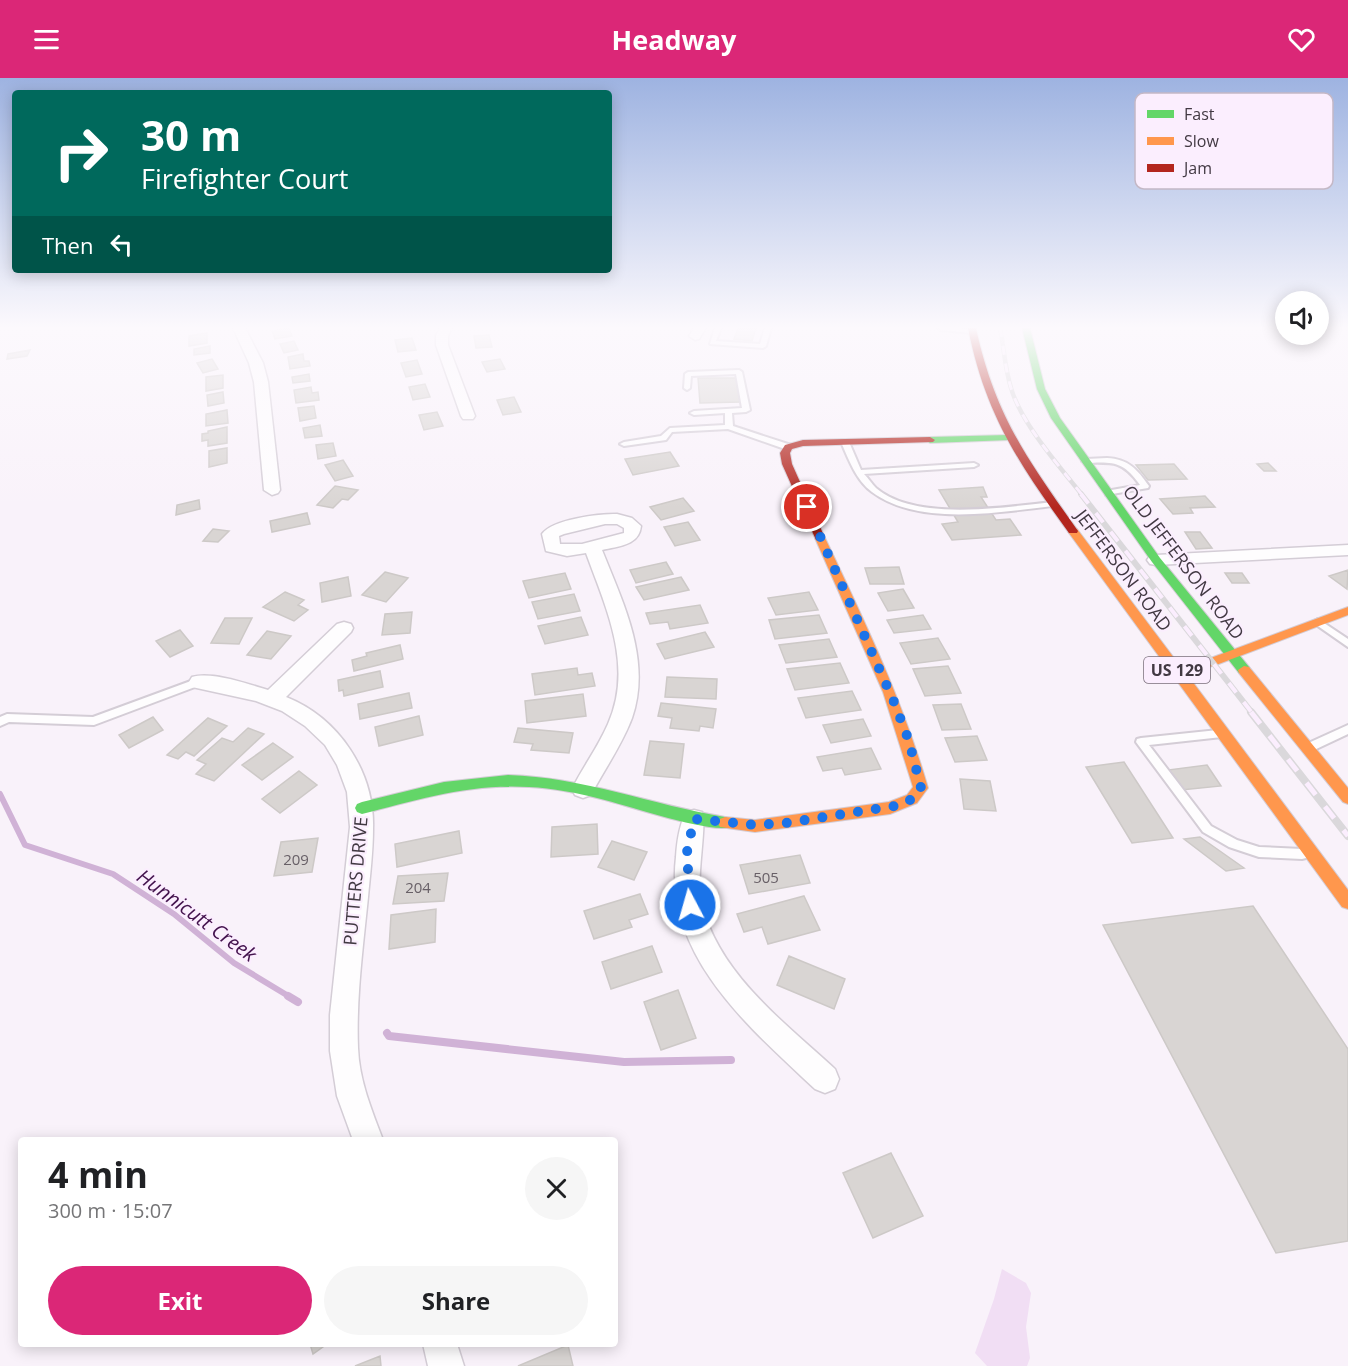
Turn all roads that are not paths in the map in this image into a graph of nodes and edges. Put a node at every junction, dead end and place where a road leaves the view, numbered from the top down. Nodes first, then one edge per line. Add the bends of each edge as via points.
1 (262, 388) edge
2 (458, 388) edge
3 (742, 388) edge
4 (984, 388) edge
5 (1041, 388) edge
6 (728, 411) junction
7 (693, 413) dead end
8 (468, 416) dead end
9 (729, 427) junction
10 (1007, 438) junction
11 (845, 442) junction
12 (624, 444) dead end
13 (788, 447) junction
14 (1086, 461) junction
15 (974, 465) dead end
16 (858, 472) junction
17 (272, 490) dead end
18 (1109, 493) junction
19 (1053, 504) junction
20 (592, 547) dead end
21 (1348, 550) edge
22 (1156, 561) junction
23 (1348, 611) edge
24 (1318, 622) junction
25 (344, 628) dead end
26 (1348, 644) edge
27 (1233, 655) junction
28 (1178, 671) junction
29 (199, 682) joint
30 (273, 697) junction
31 (0, 722) edge
32 (1348, 729) edge
33 (1224, 733) junction
34 (1308, 748) junction
35 (583, 789) junction
36 (1348, 798) edge
37 (362, 808) junction
38 (694, 819) junction
39 (1313, 854) junction
40 (1348, 902) edge
41 (825, 1079) dead end
42 (367, 1137) edge
43 (441, 1347) edge
44 (446, 1366) edge

1 - 17 street
2 - 8 street
3 - 6 lane via 746,410
4 - 10 main road, JEFFERSON ROAD / US 129
5 - 14 main road, OLD JEFFERSON ROAD
6 - 7 lane
6 - 9 lane
9 - 12 lane via 670,430 663,438
9 - 13 lane
10 - 11 main road
10 - 19 main road, JEFFERSON ROAD / US 129
11 - 13 main road
11 - 16 lane
13 - 38 main road via 787,464 894,702 921,788 918,795 902,805 786,823 755,825
14 - 18 main road, OLD JEFFERSON ROAD
14 - 18 lane via 1115,460 1128,464 1145,486
15 - 16 lane
16 - 19 lane via 866,484 911,509
18 - 22 main road, OLD JEFFERSON ROAD
19 - 28 main road, JEFFERSON ROAD / US 129
20 - 35 street via 626,639 631,675 622,717
21 - 22 street
22 - 27 main road, OLD JEFFERSON ROAD
23 - 24 main road
24 - 26 lane
24 - 27 main road
25 - 30 street
27 - 28 main road
27 - 34 main road, OLD JEFFERSON ROAD
28 - 33 main road, JEFFERSON ROAD / US 129
29 - 30 street, PUTTERS DRIVE via 244,688
29 - 31 lane via 94,721 7,718
30 - 37 street, PUTTERS DRIVE via 306,715 329,736 346,758
32 - 34 lane
33 - 39 main road, JEFFERSON ROAD / US 129
33 - 39 lane via 1141,741 1207,829 1258,852
34 - 36 main road, OLD JEFFERSON ROAD
35 - 37 main road via 531,781 478,782
35 - 38 main road
37 - 42 street, PUTTERS DRIVE via 344,1051 352,1096
38 - 41 street via 687,852 687,880 690,905 700,933 744,1003
39 - 40 main road, JEFFERSON ROAD / US 129
43 - 44 street

